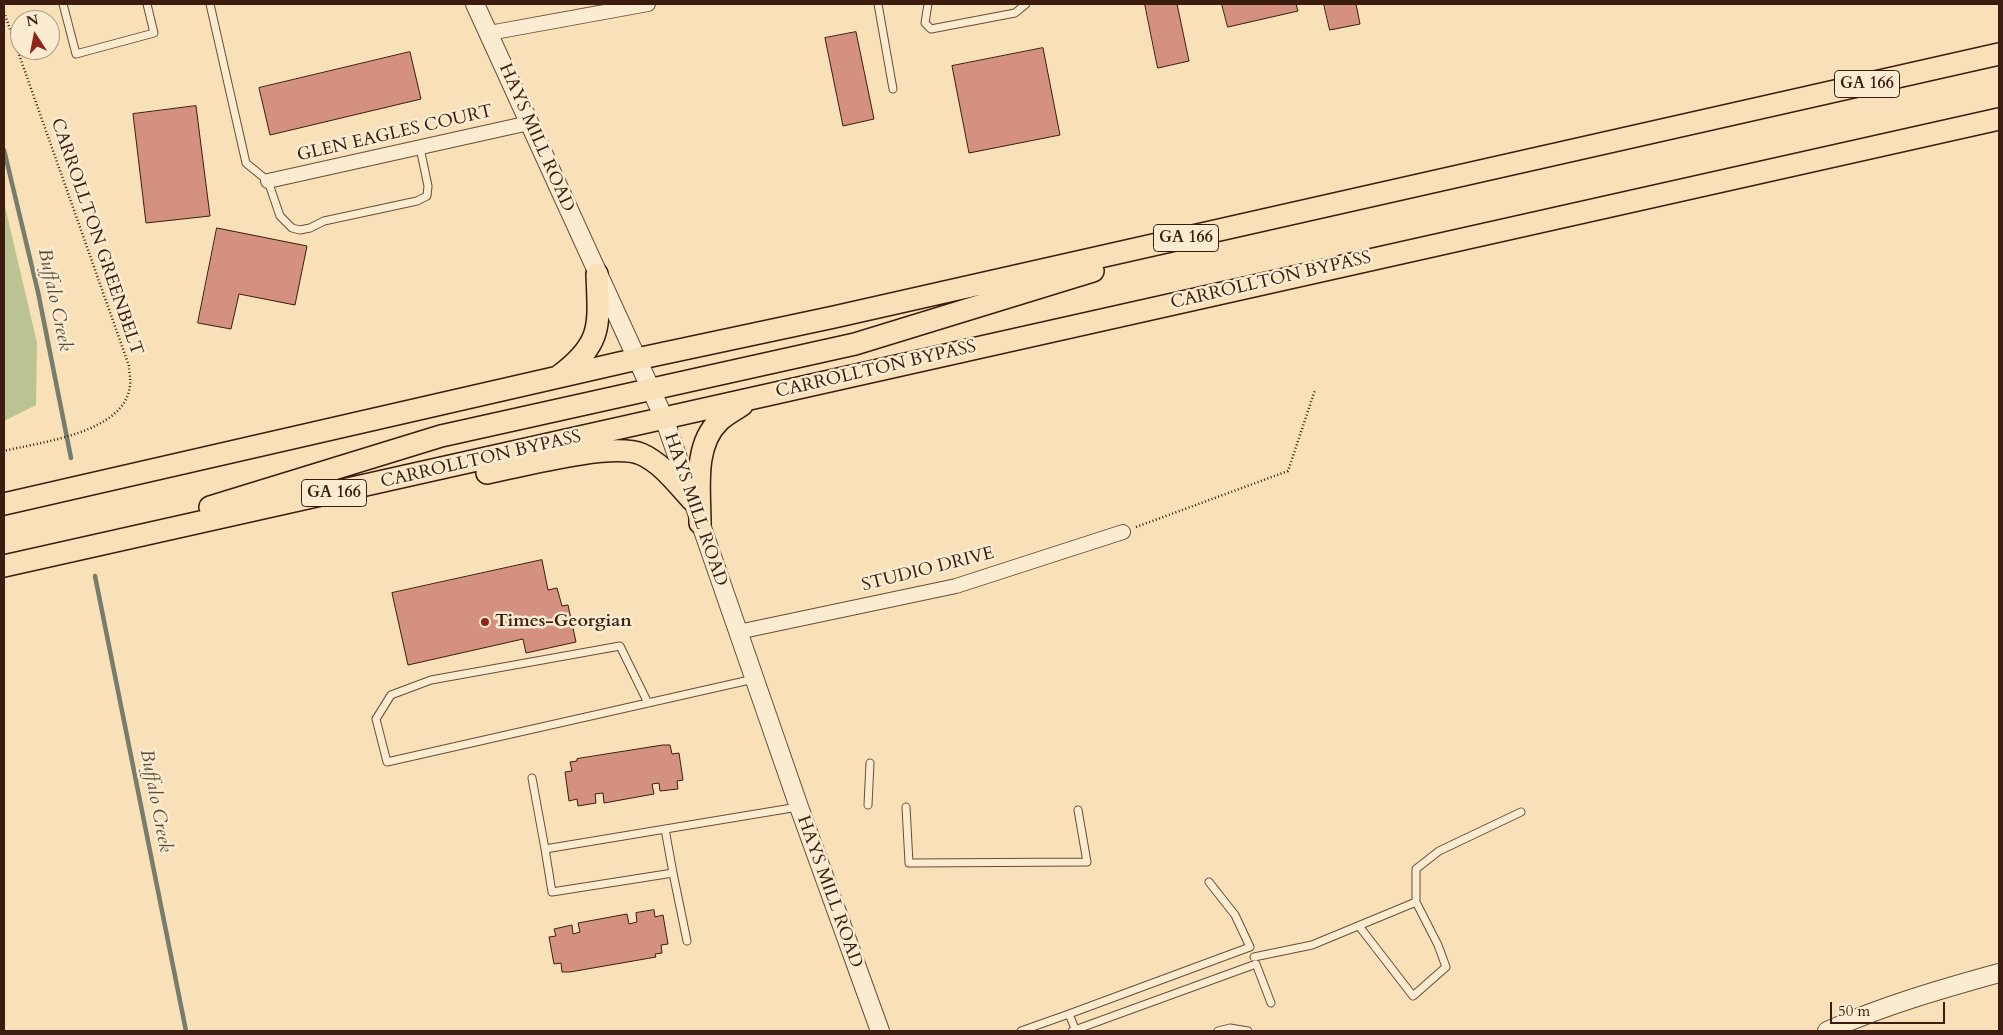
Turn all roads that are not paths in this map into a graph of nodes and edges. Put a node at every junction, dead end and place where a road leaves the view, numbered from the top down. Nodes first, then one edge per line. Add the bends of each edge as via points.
1 (63, 4) edge
2 (147, 4) edge
3 (210, 4) edge
4 (475, 4) edge
5 (648, 4) edge
6 (878, 4) edge
7 (928, 4) edge
8 (1026, 4) edge
9 (490, 33) junction
10 (1999, 54) edge
11 (893, 89) dead end
12 (1999, 118) edge
13 (529, 123) junction
14 (420, 148) junction
15 (268, 181) junction
16 (1183, 238) junction
17 (597, 274) junction
18 (637, 359) junction
19 (555, 379) junction
20 (651, 390) junction
21 (751, 398) junction
22 (664, 418) junction
23 (389, 480) junction
24 (692, 500) junction
25 (4, 504) edge
26 (700, 523) junction
27 (1123, 532) road end
28 (128, 538) junction
29 (4, 566) edge
30 (738, 632) junction
31 (754, 679) junction
32 (648, 703) junction
33 (870, 763) dead end
34 (532, 778) dead end
35 (868, 806) dead end
36 (799, 807) junction
37 (906, 807) dead end
38 (1078, 810) dead end
39 (1521, 812) dead end
40 (665, 829) junction
41 (546, 849) junction
42 (673, 873) junction
43 (1209, 882) dead end
44 (1416, 902) junction
45 (1359, 926) junction
46 (687, 940) dead end
47 (1250, 947) junction
48 (1255, 960) junction
49 (1999, 973) edge
50 (1272, 1003) dead end
51 (1069, 1014) junction
52 (1851, 1026) edge
53 (880, 1031) edge
54 (1021, 1031) edge
55 (1075, 1031) edge
56 (1218, 1031) edge
57 (1248, 1031) edge
58 (1827, 1031) edge

1 - 2 lane via 76,54 154,32
3 - 15 lane via 246,162
4 - 9 street, HAYS MILL ROAD
5 - 9 street
6 - 11 lane
7 - 8 lane via 926,22 931,29 1015,13
9 - 13 street, HAYS MILL ROAD
10 - 16 main road, GA 166
12 - 21 main road, CARROLLTON BYPASS / GA 166
13 - 14 street, GLEN EAGLES COURT
13 - 17 street, HAYS MILL ROAD
14 - 15 street, GLEN EAGLES COURT
14 - 15 lane via 427,196 417,201 324,220 310,228 292,228 280,216
16 - 18 main road, GA 166
16 - 20 main road via 1050,285 855,344
17 - 18 street, HAYS MILL ROAD
17 - 19 main road via 599,321 594,339 586,352
18 - 19 main road, GA 166
18 - 20 street, HAYS MILL ROAD
19 - 25 main road, GA 166
20 - 22 street, HAYS MILL ROAD
20 - 28 main road via 441,436 211,507
21 - 22 main road, CARROLLTON BYPASS / GA 166
21 - 26 main road via 719,420 702,450
22 - 23 main road, CARROLLTON BYPASS / GA 166
22 - 24 street, HAYS MILL ROAD
23 - 24 main road via 477,474 602,451 627,450 653,460
23 - 28 main road, CARROLLTON BYPASS / GA 166
24 - 26 street, HAYS MILL ROAD
26 - 30 street, HAYS MILL ROAD
27 - 30 street, STUDIO DRIVE via 956,586
28 - 29 main road, CARROLLTON BYPASS / GA 166
30 - 31 street, HAYS MILL ROAD
31 - 32 lane
31 - 36 street, HAYS MILL ROAD
32 - 32 lane via 387,762 376,719 391,695 431,680 620,646
33 - 35 lane
34 - 41 lane
36 - 40 lane
36 - 53 street, HAYS MILL ROAD
37 - 38 lane via 908,863 1087,862
39 - 44 lane via 1439,852 1416,869
40 - 41 lane
40 - 42 lane
41 - 42 lane via 552,892
42 - 46 lane
43 - 47 lane via 1235,915
44 - 45 lane
44 - 45 lane via 1446,967 1413,996
45 - 48 lane via 1312,944
47 - 48 lane
47 - 51 lane
48 - 50 lane
48 - 55 lane
49 - 52 street via 1955,985
51 - 54 lane
51 - 55 lane
52 - 58 street
56 - 57 lane via 1230,1028

